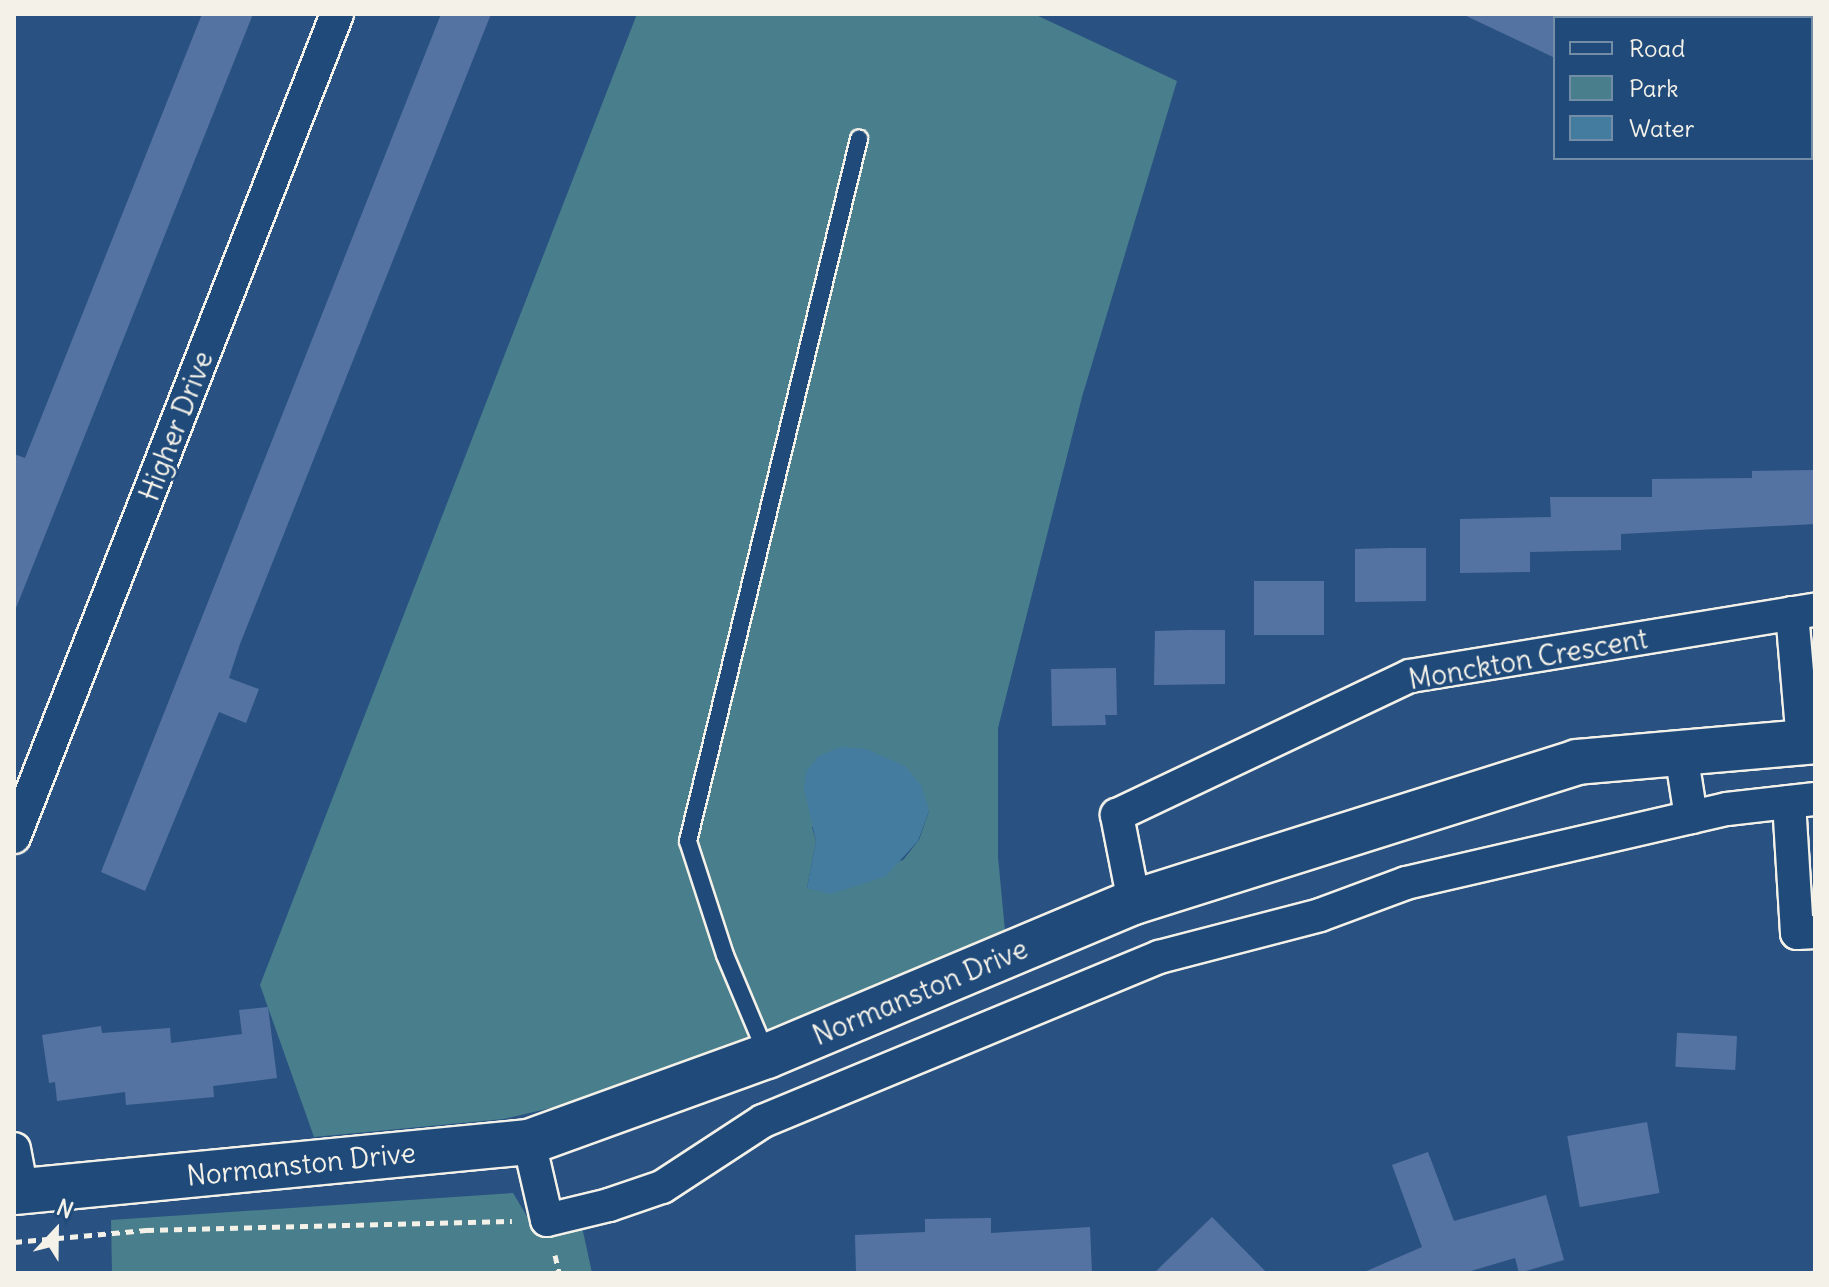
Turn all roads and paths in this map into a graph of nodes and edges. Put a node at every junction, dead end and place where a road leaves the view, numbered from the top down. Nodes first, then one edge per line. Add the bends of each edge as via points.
1 (337, 14) edge
2 (859, 139) dead end
3 (1803, 611) edge
4 (1809, 742) edge
5 (1681, 753) junction
6 (1802, 801) edge
7 (1691, 817) junction
8 (14, 837) edge
9 (1134, 902) junction
10 (1815, 932) edge
11 (767, 1056) junction
12 (529, 1142) junction
13 (17, 1178) edge
14 (547, 1220) junction
15 (14, 1242) edge

1 - 8 street, Higher Drive
2 - 11 lane via 688,841 725,955
3 - 4 street
3 - 9 street, Monckton Crescent via 1410,676 1117,815
4 - 5 highway, Normanston Drive
5 - 7 street
5 - 9 highway, Normanston Drive via 1577,762
6 - 7 street
6 - 10 street via 1797,933
7 - 14 street via 1406,883 1320,915 1159,957 763,1121 662,1187
9 - 11 highway, Normanston Drive
11 - 12 highway, Normanston Drive
12 - 13 highway, Normanston Drive
12 - 14 street
14 - 15 path via 146,1230

